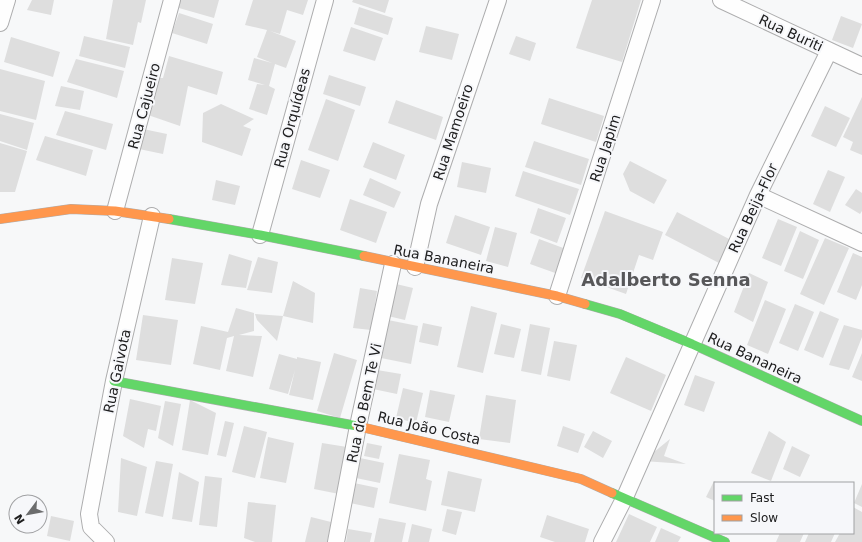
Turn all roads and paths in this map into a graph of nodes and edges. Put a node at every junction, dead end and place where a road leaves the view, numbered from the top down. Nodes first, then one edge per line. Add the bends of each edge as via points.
1 (7, 0) edge
2 (172, 0) edge
3 (325, 0) edge
4 (498, 0) edge
5 (652, 0) edge
6 (721, 0) edge
7 (0, 23) edge
8 (829, 51) junction
9 (862, 66) edge
10 (758, 195) junction
11 (115, 211) junction
12 (152, 216) junction
13 (0, 219) edge
14 (260, 235) junction
15 (862, 243) edge
16 (394, 264) junction
17 (415, 266) junction
18 (557, 296) junction
19 (692, 344) junction
20 (114, 381) junction
21 (862, 422) edge
22 (358, 426) junction
23 (625, 497) junction
24 (106, 542) edge
25 (336, 542) edge
26 (602, 542) edge
27 (725, 542) edge

1 - 7 street
2 - 11 street, Rua Cajueiro
3 - 14 street, Rua Orquídeas
4 - 17 street, Rua Mamoeiro via 429,204
5 - 18 street, Rua Japim
6 - 8 street, Rua Buriti
8 - 9 street, Rua Buriti
8 - 10 street, Rua Beija-Flor
10 - 15 street
10 - 19 street, Rua Beija-Flor
11 - 12 street, Rua Bananeira
11 - 13 street, Rua Bananeira via 71,209 33,212
12 - 14 street, Rua Bananeira
12 - 20 street, Rua Gaivota
14 - 16 street, Rua Bananeira
16 - 17 street, Rua Bananeira
16 - 22 street, Rua do Bem Te Vi
17 - 18 street, Rua Bananeira
18 - 19 street, Rua Bananeira via 620,314
19 - 21 street, Rua Bananeira
19 - 23 street, Rua Beija-Flor
20 - 22 street, Rua João Costa
20 - 24 street, Rua Gaivota via 89,514 91,527
22 - 23 street, Rua João Costa via 581,479
22 - 25 street, Rua do Bem Te Vi
23 - 26 street, Rua Beija-Flor
23 - 27 street, Rua João Costa

